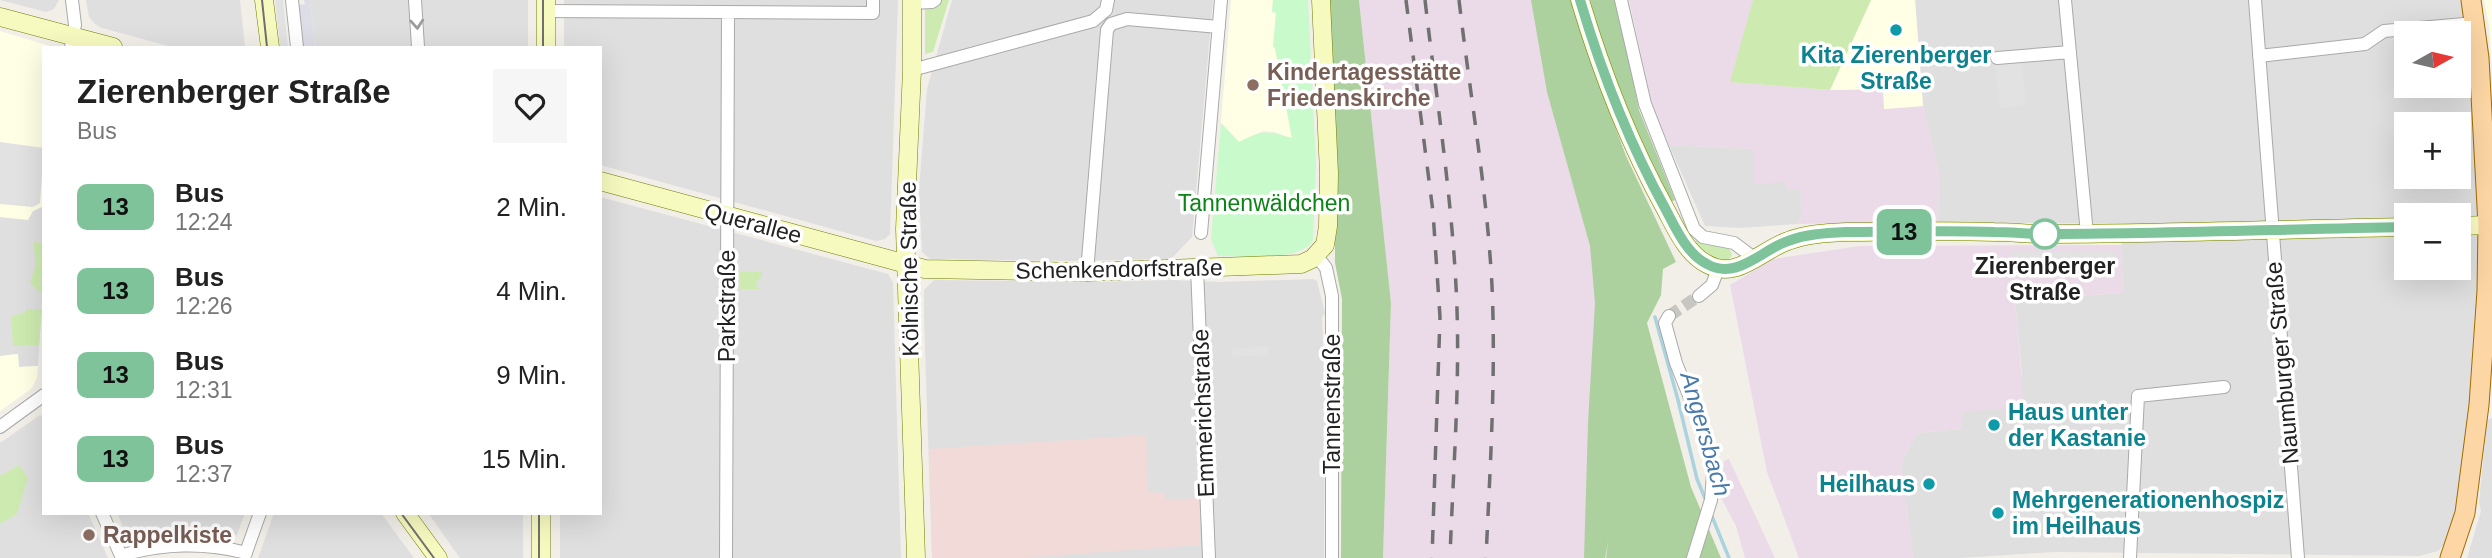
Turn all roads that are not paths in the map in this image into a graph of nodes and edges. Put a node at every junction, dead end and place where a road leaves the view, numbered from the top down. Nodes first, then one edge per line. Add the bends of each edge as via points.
1 (72, 0) edge
2 (264, 0) edge
3 (292, 0) edge
4 (415, 0) edge
5 (935, 0) edge
6 (1222, 0) edge
7 (1321, 0) edge
8 (1580, 0) edge
9 (1621, 0) edge
10 (2065, 0) edge
11 (2255, 0) edge
12 (2471, 0) edge
13 (912, 1) edge
14 (546, 5) edge
15 (1107, 5) edge
16 (645, 6) edge
17 (873, 6) edge
18 (736, 8) edge
19 (0, 17) edge
20 (2476, 23) junction
21 (1219, 27) junction
22 (72, 42) edge
23 (105, 46) edge
24 (270, 46) edge
25 (297, 46) edge
26 (418, 46) edge
27 (545, 46) edge
28 (2070, 52) junction
29 (2259, 56) junction
30 (1997, 58) dead end
31 (912, 71) junction
32 (2488, 144) edge
33 (602, 182) edge
34 (727, 216) junction
35 (2488, 225) junction
36 (2471, 226) edge
37 (2394, 227) edge
38 (2271, 230) junction
39 (1201, 233) dead end
40 (2087, 234) junction
41 (1320, 250) junction
42 (1754, 258) junction
43 (906, 265) junction
44 (1198, 268) junction
45 (1718, 269) junction
46 (1087, 272) junction
47 (1699, 296) tunnel mouth
48 (2489, 311) edge
49 (1669, 316) dead end
50 (2224, 387) dead end
51 (42, 397) edge
52 (2486, 406) edge
53 (0, 426) edge
54 (103, 515) edge
55 (259, 515) edge
56 (406, 515) edge
57 (541, 515) edge
58 (245, 555) edge
59 (121, 557) edge
60 (438, 558) edge
61 (541, 558) edge
62 (726, 558) edge
63 (916, 558) edge
64 (1209, 558) edge
65 (1332, 558) edge
66 (1693, 558) edge
67 (2130, 558) edge
68 (2298, 558) edge
69 (2450, 558) edge

1 - 22 street
2 - 24 street
3 - 25 street
4 -> 26 street
5 - 13 street, Kölnische Straße
6 - 21 street
7 - 41 street, Tannenstraße via 1329,173
8 - 45 street via 1625,131 1654,190 1693,253
9 - 42 street via 1648,111 1694,229 1703,237 1734,243
10 - 28 street
11 - 29 street, Naumburger Straße
12 - 20 main road
13 - 31 street, Kölnische Straße
14 - 16 street
14 - 27 street
15 - 31 street via 1101,16 1084,24
16 - 18 street
17 - 18 street
18 - 34 street, Parkstraße
19 - 22 street
20 - 29 street via 2384,31 2365,44
20 - 32 main road
21 - 39 street
21 - 46 street via 1127,19 1107,30
22 - 23 street
28 - 30 street
28 - 40 street
29 - 38 street, Naumburger Straße
31 - 43 street, Kölnische Straße
32 - 35 main road
33 - 34 street, Querallee
34 - 43 street, Querallee
34 - 62 street, Parkstraße
35 - 36 street
35 - 48 main road
37 - 38 street
38 - 40 street
38 - 68 street, Naumburger Straße
40 - 42 street via 1826,233 1788,241
41 - 44 street, Schenkendorfstraße via 1301,264
41 - 65 street, Tannenstraße via 1332,296
42 - 45 street via 1734,269
43 - 46 street, Schenkendorfstraße via 932,270
43 - 63 street, Kölnische Straße
44 - 46 street, Schenkendorfstraße
44 - 64 street, Emmerichstraße
45 - 47 street via 1712,285
48 - 52 main road
49 - 66 street via 1665,323 1676,363 1710,448 1713,474 1711,500
50 - 67 street via 2138,396
51 - 53 street
52 - 69 main road via 2465,513
54 - 59 street
55 - 58 street
56 - 60 street
57 - 61 street
58 - 59 street via 221,546 145,548

